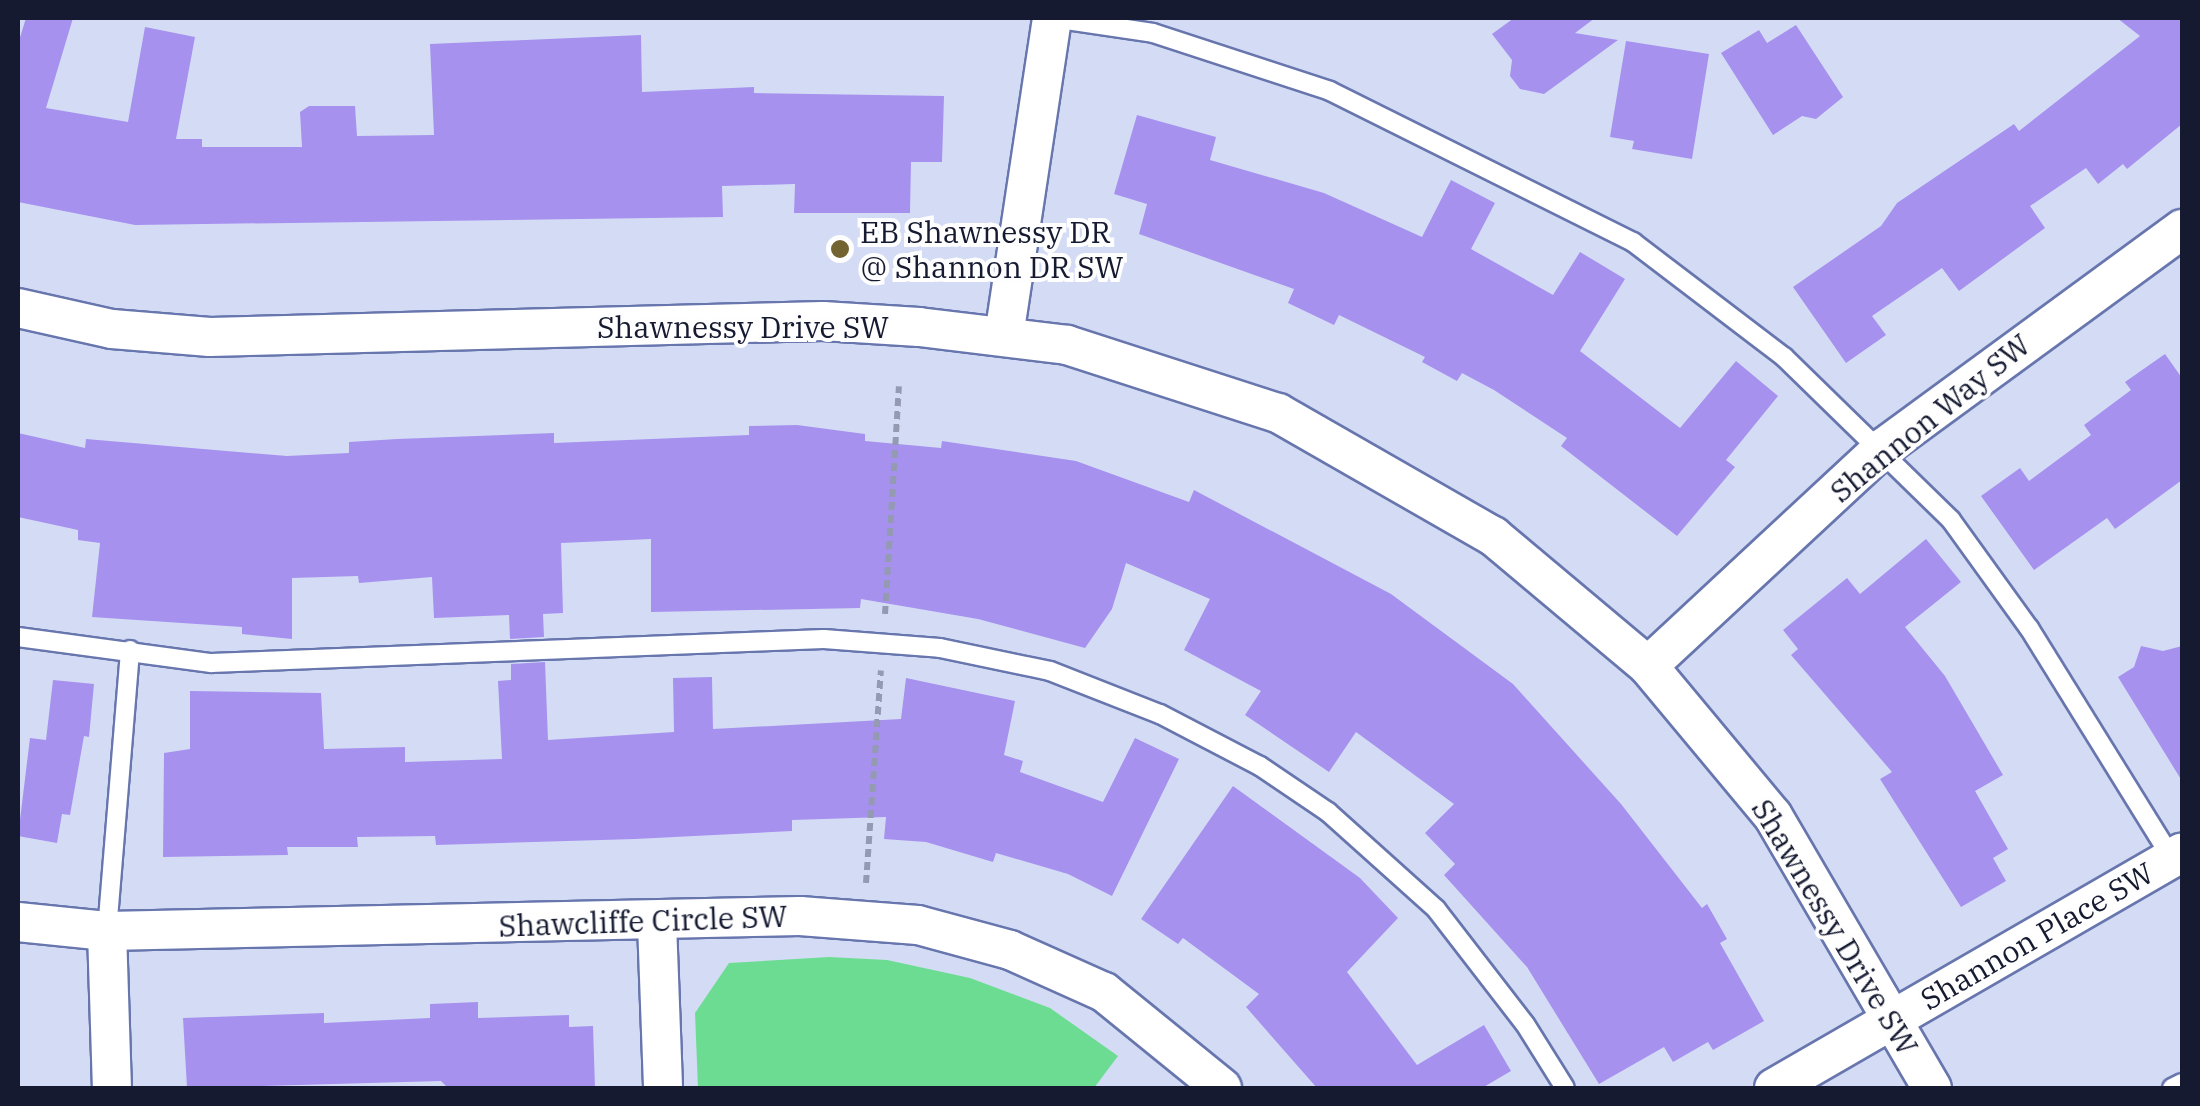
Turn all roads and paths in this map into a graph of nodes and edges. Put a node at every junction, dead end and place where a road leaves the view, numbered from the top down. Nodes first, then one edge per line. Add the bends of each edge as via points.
1 (1053, 18) edge
2 (2182, 229) edge
3 (18, 308) edge
4 (1004, 336) junction
5 (1883, 448) junction
6 (18, 638) edge
7 (130, 650) junction
8 (1648, 666) junction
9 (2179, 861) edge
10 (18, 922) edge
11 (657, 923) junction
12 (108, 932) junction
13 (1892, 1020) junction
14 (2182, 1082) edge
15 (112, 1088) edge
16 (663, 1088) edge
17 (1222, 1088) edge
18 (1565, 1088) edge
19 (1774, 1088) edge
20 (1932, 1088) edge
21 (2172, 1088) edge

1 - 4 street
1 - 5 lane via 1153,33 1312,85 1479,160 1632,242 1784,357
2 - 5 street, Shannon Way SW
3 - 4 street, Shawnessy Drive SW via 112,329 210,337 823,321
4 - 8 street, Shawnessy Drive SW via 1116,357 1308,428 1493,536
5 - 8 street, Shannon Way SW
5 - 9 lane via 1952,520
6 - 7 lane
7 - 12 lane
7 - 18 lane via 211,664 824,640 940,648 1050,672 1160,714 1260,766 1328,812 1436,909
8 - 13 street, Shawnessy Drive SW via 1773,816
9 - 13 street, Shannon Place SW
10 - 12 street, Shawcliffe Circle SW
11 - 12 street, Shawcliffe Circle SW
11 - 16 street
11 - 17 street, Shawcliffe Circle SW via 862,918 968,935 1104,992
12 - 15 street
13 - 19 street, Shannon Place SW
13 - 20 street, Shawnessy Drive SW
14 - 21 lane

